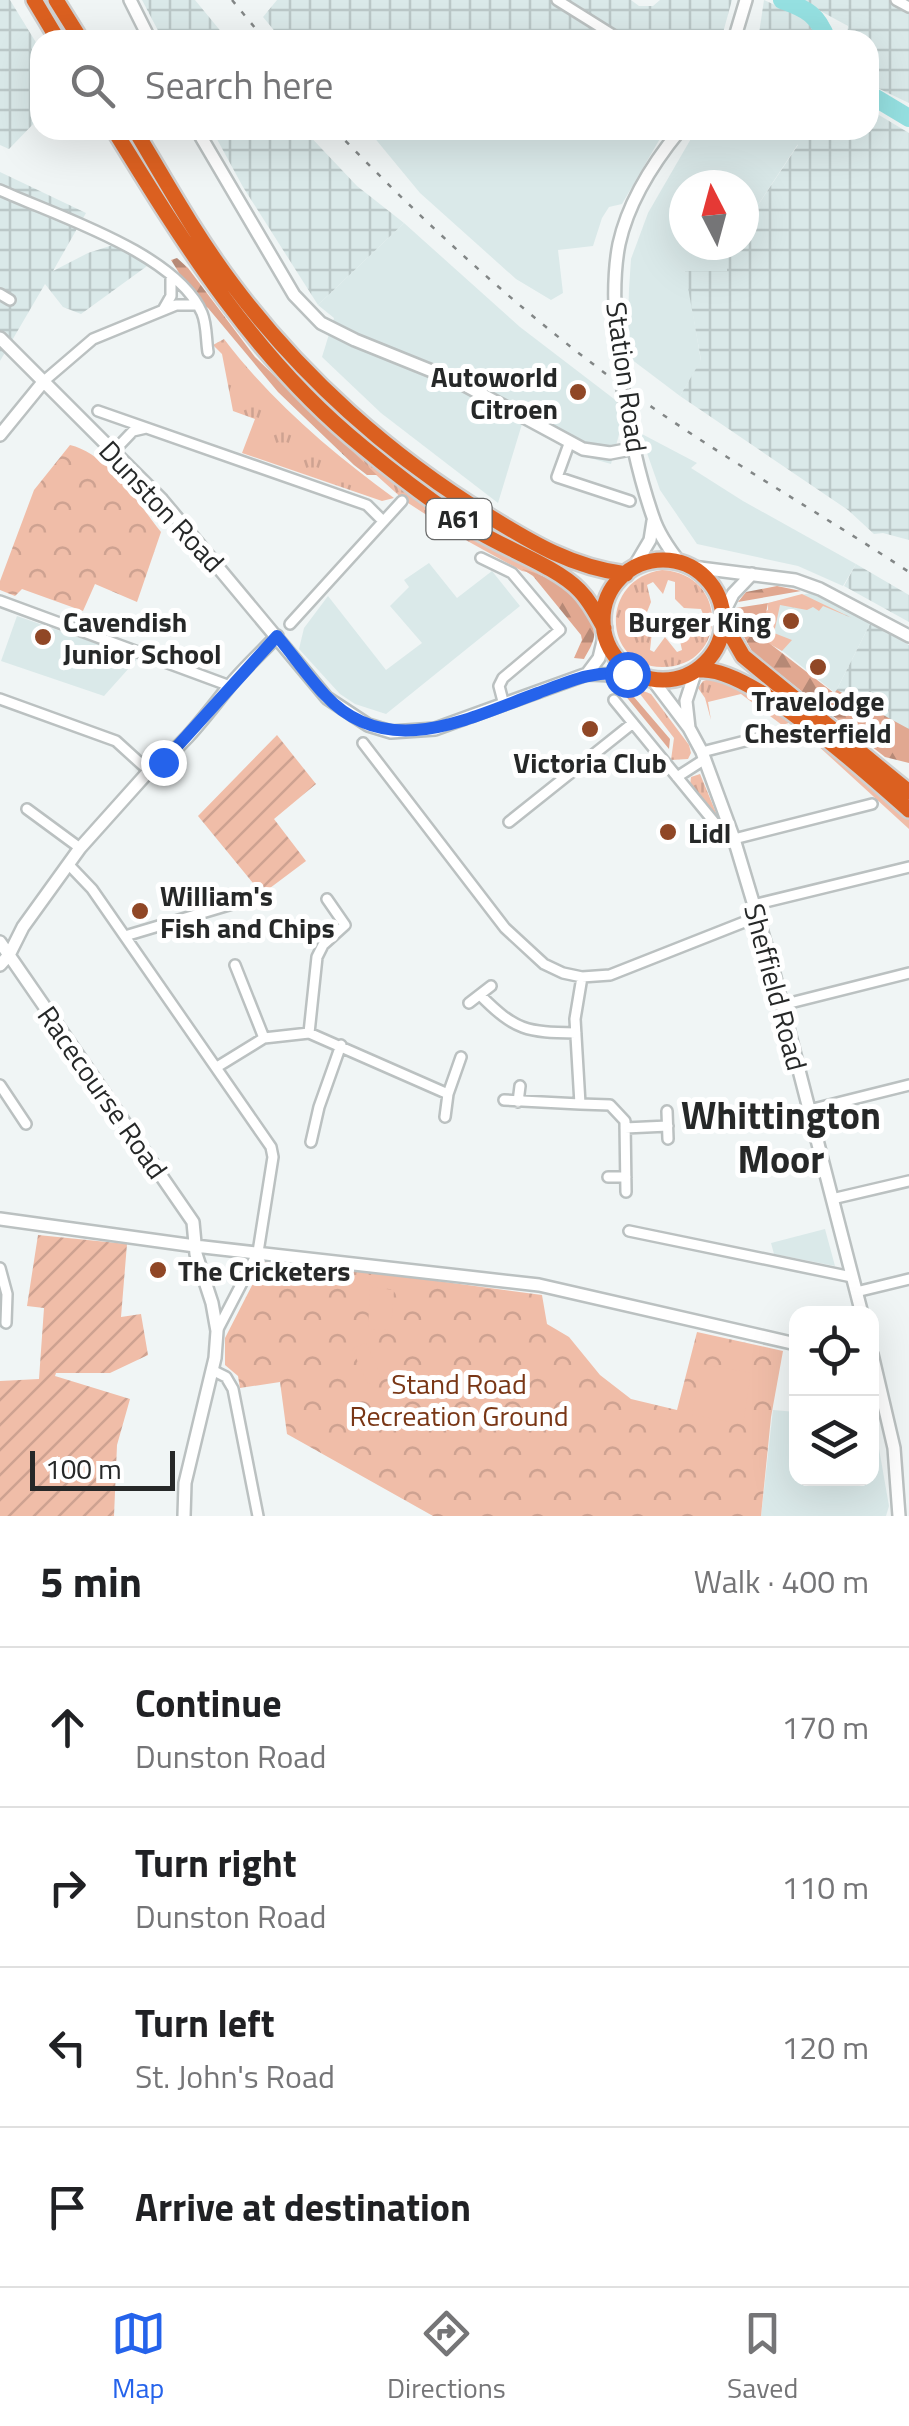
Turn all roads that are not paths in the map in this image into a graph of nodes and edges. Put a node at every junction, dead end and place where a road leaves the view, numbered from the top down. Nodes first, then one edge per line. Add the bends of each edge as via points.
1 (34, 0) edge
2 (56, 0) edge
3 (130, 0) edge
4 (558, 0) edge
5 (746, 0) edge
6 (896, 0) edge
7 (909, 6) edge
8 (52, 30) edge
9 (75, 30) edge
10 (145, 30) edge
11 (604, 30) edge
12 (737, 30) edge
13 (120, 140) edge
14 (141, 140) edge
15 (204, 140) edge
16 (673, 140) edge
17 (0, 190) edge
18 (171, 276) junction
19 (0, 294) edge
20 (10, 300) dead end
21 (196, 305) junction
22 (164, 310) junction
23 (0, 338) edge
24 (208, 352) dead end
25 (44, 381) junction
26 (98, 411) dead end
27 (149, 427) junction
28 (0, 435) edge
29 (569, 444) junction
30 (636, 448) junction
31 (113, 452) junction
32 (402, 501) dead end
33 (630, 502) dead end
34 (653, 519) junction
35 (383, 521) junction
36 (481, 558) dead end
37 (686, 565) junction
38 (630, 570) junction
39 (752, 574) junction
40 (0, 601) edge
41 (724, 618) junction
42 (290, 624) dead end
43 (604, 631) junction
44 (277, 636) junction
45 (909, 636) edge
46 (698, 671) junction
47 (587, 674) junction
48 (647, 678) junction
49 (230, 686) junction
50 (0, 699) edge
51 (614, 700) dead end
52 (504, 705) junction
53 (632, 722) junction
54 (689, 728) junction
55 (780, 732) dead end
56 (363, 743) dead end
57 (704, 755) junction
58 (398, 765) dead end
59 (150, 771) junction
60 (386, 773) junction
61 (677, 777) junction
62 (909, 792) edge
63 (872, 804) dead end
64 (27, 809) dead end
65 (909, 810) edge
66 (508, 822) dead end
67 (734, 839) junction
68 (80, 848) junction
69 (70, 866) junction
70 (909, 867) edge
71 (327, 899) dead end
72 (240, 902) dead end
73 (755, 911) junction
74 (125, 936) junction
75 (0, 942) edge
76 (4, 960) edge
77 (235, 965) dead end
78 (909, 973) edge
79 (582, 977) junction
80 (490, 986) dead end
81 (480, 995) junction
82 (469, 1004) dead end
83 (782, 1005) junction
84 (309, 1033) junction
85 (576, 1033) junction
86 (264, 1038) junction
87 (341, 1045) junction
88 (460, 1057) dead end
89 (217, 1068) junction
90 (0, 1085) edge
91 (909, 1085) edge
92 (520, 1086) dead end
93 (448, 1094) junction
94 (504, 1100) dead end
95 (518, 1102) junction
96 (580, 1104) junction
97 (809, 1110) junction
98 (667, 1111) dead end
99 (445, 1117) dead end
100 (26, 1124) dead end
101 (668, 1126) junction
102 (625, 1128) junction
103 (668, 1138) dead end
104 (312, 1142) dead end
105 (608, 1177) dead end
106 (626, 1177) junction
107 (909, 1181) edge
108 (626, 1192) dead end
109 (832, 1199) junction
110 (0, 1219) edge
111 (629, 1231) dead end
112 (196, 1246) junction
113 (258, 1252) junction
114 (0, 1268) edge
115 (852, 1277) junction
116 (909, 1279) edge
117 (856, 1292) junction
118 (860, 1306) edge
119 (6, 1323) dead end
120 (218, 1332) junction
121 (789, 1342) edge
122 (212, 1370) junction
123 (879, 1384) edge
124 (903, 1506) edge
125 (184, 1516) edge
126 (258, 1516) edge

1 - 8 highway
2 - 9 highway
3 - 10 main road
4 - 11 street
5 - 12 main road
6 - 7 street
13 - 43 highway, A61 via 229,307 313,402 477,532 577,587
14 - 38 highway, A61 via 234,286 327,391 468,503 586,568
15 - 29 main road via 306,310 338,333 459,382
16 - 30 main road, Station Road via 646,178 616,262 618,353
17 - 18 street via 134,251
18 - 21 street
18 - 22 street
19 - 20 street
21 - 22 street
21 - 24 street
22 - 25 street via 93,339
23 - 25 main road, Dunston Road
25 - 28 main road
25 - 31 main road, Dunston Road
26 - 27 street
27 - 31 street via 133,431
27 - 35 street via 368,505
29 - 30 main road via 610,454
29 - 33 street via 557,477 615,491
30 - 34 main road, Station Road
31 - 44 main road, Dunston Road
32 - 35 street
34 - 37 main road, Station Road
34 - 38 main road via 650,540
35 - 42 street
36 - 52 street via 512,573 564,634 502,678
37 - 38 highway via 658,560
37 - 39 main road
37 - 41 highway via 710,582
38 - 43 highway via 607,601
39 - 41 main road via 732,594
39 - 45 main road via 820,589
40 - 49 street
41 - 46 highway via 720,640
41 - 62 highway via 743,656
43 - 47 main road
43 - 48 highway via 614,656
44 - 49 main road
44 - 52 main road, Dunston Road via 327,698 391,732 434,730
46 - 48 highway
46 - 54 main road via 686,700
46 - 65 highway via 722,670 771,700
47 - 48 main road, Dunston Road
47 - 52 main road, Dunston Road
48 - 54 main road
49 - 59 main road
50 - 59 street via 116,741
51 - 53 street, Sheffield Road
53 - 61 street, Sheffield Road
53 - 66 street
54 - 57 main road
55 - 57 street
56 - 60 street
57 - 61 street
57 - 67 main road
58 - 60 street
59 - 68 main road
60 - 79 street via 517,941 544,964
61 - 67 street, Sheffield Road
63 - 67 street
64 - 68 street
67 - 73 main road, Sheffield Road
68 - 69 main road
69 - 74 street
69 - 76 main road
70 - 73 street
71 - 84 street via 346,925 317,957
72 - 74 street
73 - 79 street via 610,975
73 - 83 main road, Sheffield Road
74 - 89 street
75 - 76 main road, Racecourse Road
76 - 112 main road, Racecourse Road via 193,1222
77 - 86 street
78 - 83 street
79 - 85 street
80 - 81 street
81 - 82 street
81 - 85 street via 524,1030
83 - 97 main road, Sheffield Road
84 - 86 street
84 - 87 street
85 - 96 street
86 - 89 street
87 - 93 street
87 - 104 street
88 - 93 street
89 - 113 street via 274,1157
90 - 100 street
91 - 97 street
92 - 95 street
93 - 99 street
94 - 95 street
95 - 96 street
96 - 102 street via 610,1105
97 - 109 main road, Sheffield Road
98 - 101 street
101 - 102 street
101 - 103 street
102 - 106 street
105 - 106 street
106 - 108 street
107 - 109 street
109 - 115 main road, Sheffield Road
110 - 112 main road
111 - 115 street
112 - 113 main road
112 - 120 main road, Racecourse Road
113 - 120 street
113 - 121 main road via 570,1290
114 - 119 street
115 - 117 main road, Sheffield Road
116 - 117 street
117 - 118 main road, Sheffield Road
120 - 122 main road
122 - 125 main road via 190,1454
122 - 126 street via 232,1389
123 - 124 main road

